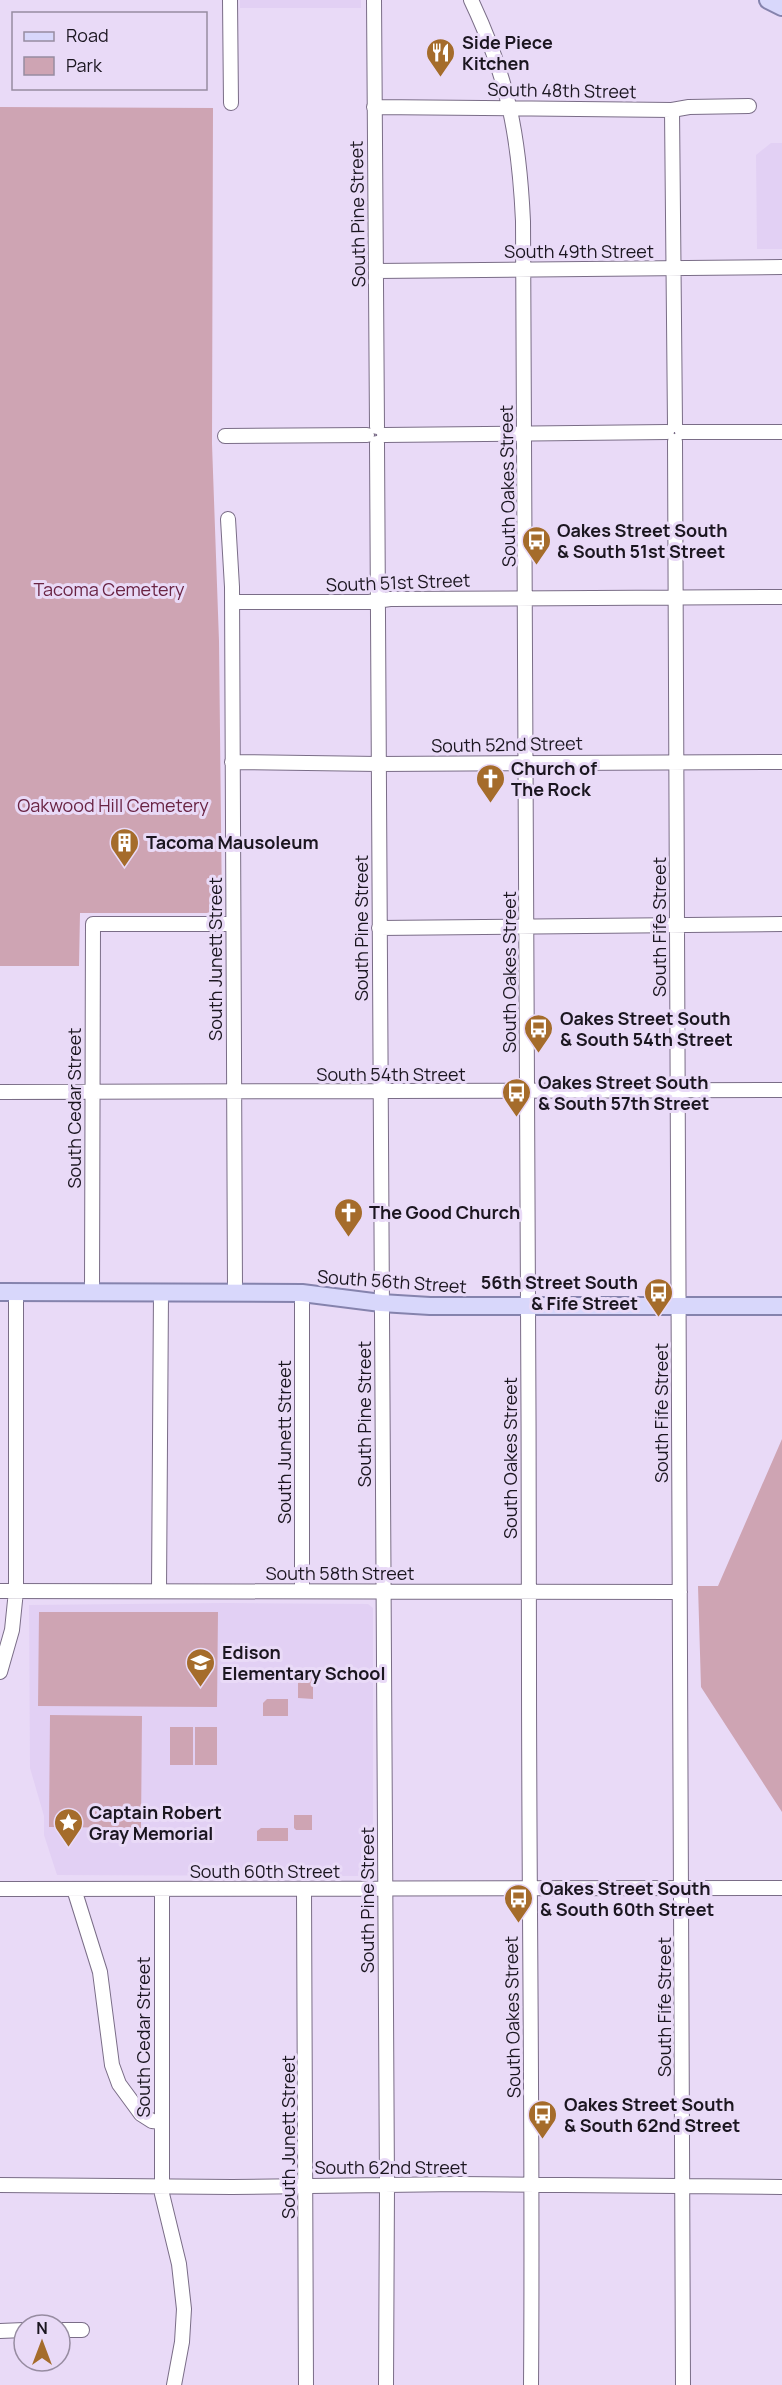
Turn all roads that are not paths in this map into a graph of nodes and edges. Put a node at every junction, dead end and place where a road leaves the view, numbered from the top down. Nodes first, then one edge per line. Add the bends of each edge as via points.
1 (230, 0) edge
2 (374, 0) edge
3 (471, 0) edge
4 (768, 0) edge
5 (782, 7) edge
6 (231, 103) dead end
7 (749, 106) dead end
8 (374, 107) junction
9 (511, 107) junction
10 (672, 110) junction
11 (782, 267) edge
12 (673, 269) junction
13 (524, 270) junction
14 (376, 271) junction
15 (782, 432) edge
16 (524, 433) junction
17 (675, 433) junction
18 (376, 435) junction
19 (225, 436) dead end
20 (228, 519) dead end
21 (676, 596) junction
22 (782, 597) edge
23 (526, 598) junction
24 (378, 599) junction
25 (232, 602) junction
26 (676, 761) junction
27 (232, 762) junction
28 (525, 762) junction
29 (782, 762) edge
30 (378, 764) junction
31 (233, 924) junction
32 (782, 924) edge
33 (527, 926) junction
34 (677, 926) junction
35 (379, 928) junction
36 (782, 1090) edge
37 (528, 1091) junction
38 (678, 1091) junction
39 (0, 1092) edge
40 (380, 1092) junction
41 (92, 1093) junction
42 (234, 1093) junction
43 (235, 1291) junction
44 (8, 1292) edge
45 (161, 1292) junction
46 (92, 1293) junction
47 (302, 1293) junction
48 (381, 1303) junction
49 (528, 1305) junction
50 (679, 1306) junction
51 (782, 1306) edge
52 (0, 1591) edge
53 (16, 1591) junction
54 (159, 1591) junction
55 (302, 1591) junction
56 (383, 1592) junction
57 (528, 1592) junction
58 (680, 1592) junction
59 (0, 1672) edge
60 (782, 1888) edge
61 (0, 1889) edge
62 (74, 1889) junction
63 (162, 1889) junction
64 (304, 1889) junction
65 (385, 1889) junction
66 (529, 1889) junction
67 (681, 1890) junction
68 (161, 2122) junction
69 (0, 2185) edge
70 (162, 2185) junction
71 (307, 2186) junction
72 (387, 2186) junction
73 (532, 2186) junction
74 (682, 2187) junction
75 (782, 2187) edge
76 (72, 2330) edge
77 (82, 2330) dead end
78 (174, 2385) edge
79 (306, 2385) edge
80 (386, 2385) edge
81 (531, 2385) edge
82 (683, 2385) edge

1 - 6 street
2 - 8 street, South Pine Street
3 - 9 street, South Oakes Street via 493,50
4 - 5 main road
7 - 10 street, South 48th Street
8 - 9 street, South 48th Street
8 - 14 street, South Pine Street
9 - 10 street, South 48th Street
9 - 13 street, South Oakes Street via 521,175
10 - 12 street, South Fife Street
11 - 12 street, South 49th Street
12 - 13 street, South 49th Street
12 - 17 street, South Fife Street
13 - 14 street, South 49th Street
13 - 16 street, South Oakes Street
14 - 18 street, South Pine Street
15 - 17 street
16 - 17 street
16 - 18 street
16 - 23 street, South Oakes Street
17 - 21 street, South Fife Street
18 - 19 street
18 - 24 street, South Pine Street
20 - 25 street, South Junett Street
21 - 22 street, South 51st Street
21 - 23 street, South 51st Street
21 - 26 street, South Fife Street
23 - 24 street, South 51st Street
23 - 28 street, South Oakes Street
24 - 25 street, South 51st Street
24 - 30 street, South Pine Street
25 - 27 street, South Junett Street
26 - 28 street, South 52nd Street
26 - 29 street, South 52nd Street
26 - 34 street, South Fife Street
27 - 30 street, South 52nd Street
27 - 31 street, South Junett Street
28 - 30 street, South 52nd Street
28 - 33 street, South Oakes Street
30 - 35 street, South Pine Street
31 - 41 street, South Cedar Street via 93,924
31 - 42 street, South Junett Street
32 - 34 street
33 - 34 street
33 - 35 street
33 - 37 street, South Oakes Street
34 - 38 street, South Fife Street
35 - 40 street, South Pine Street
36 - 38 street, South 54th Street
37 - 38 street, South 54th Street
37 - 40 street, South 54th Street
37 - 49 street, South Oakes Street
38 - 50 street, South Fife Street
39 - 41 street, South 54th Street
40 - 42 street, South 54th Street
40 - 48 street, South Pine Street
41 - 42 street, South 54th Street
41 - 46 street, South Cedar Street
42 - 43 street, South Junett Street
43 - 45 main road, South 56th Street
43 - 47 main road, South 56th Street
44 - 46 main road, South 56th Street
44 - 53 street
45 - 46 main road, South 56th Street
45 - 54 street
47 - 48 main road, South 56th Street
47 - 55 street, South Junett Street
48 - 49 main road, South 56th Street
48 - 56 street, South Pine Street
49 - 50 main road, South 56th Street
49 - 57 street, South Oakes Street
50 - 51 main road, South 56th Street
50 - 58 street, South Fife Street
52 - 53 street, South 58th Street
53 - 54 street, South 58th Street
53 - 59 street via 12,1629
54 - 55 street, South 58th Street
55 - 56 street, South 58th Street
56 - 57 street, South 58th Street
56 - 65 street, South Pine Street
57 - 58 street, South 58th Street
57 - 66 street, South Oakes Street
58 - 67 street, South Fife Street
60 - 67 street, South 60th Street
61 - 62 street, South 60th Street
62 - 63 street, South 60th Street
62 - 68 street via 100,1972 111,2055 119,2084 141,2114
63 - 64 street, South 60th Street
63 - 68 street, South Cedar Street
64 - 65 street, South 60th Street
64 - 71 street, South Junett Street
65 - 66 street, South 60th Street
65 - 72 street, South Pine Street
66 - 67 street, South 60th Street
66 - 73 street, South Oakes Street
67 - 74 street, South Fife Street
68 - 70 street, South Cedar Street
69 - 70 street, South 62nd Street
70 - 71 street, South 62nd Street
70 - 78 street, South Cedar Street via 183,2295 182,2342
71 - 72 street, South 62nd Street
71 - 79 street, South Junett Street
72 - 73 street, South 62nd Street
72 - 80 street, South Pine Street
73 - 74 street, South 62nd Street
73 - 81 street, South Oakes Street
74 - 75 street, South 62nd Street
74 - 82 street, South Fife Street
76 - 77 street

